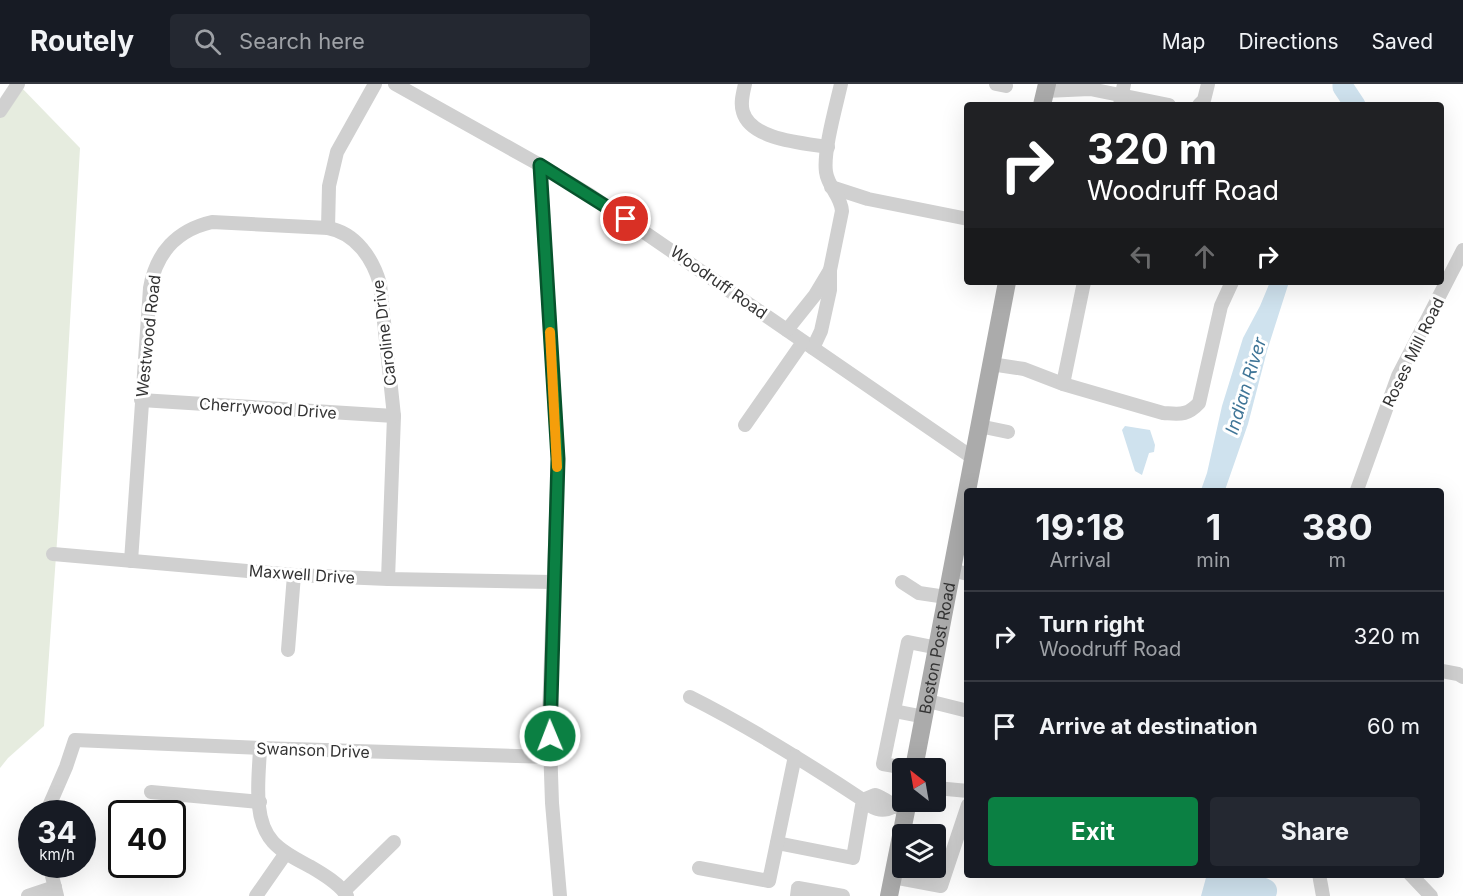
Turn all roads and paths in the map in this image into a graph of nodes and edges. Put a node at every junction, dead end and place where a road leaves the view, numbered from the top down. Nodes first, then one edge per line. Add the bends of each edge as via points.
1 (18, 84) edge
2 (375, 84) edge
3 (395, 84) edge
4 (745, 84) edge
5 (841, 84) edge
6 (1208, 84) edge
7 (1045, 93) edge
8 (1122, 95) edge
9 (1155, 102) edge
10 (1202, 102) edge
11 (0, 111) edge
12 (828, 147) junction
13 (540, 165) junction
14 (831, 187) junction
15 (964, 218) edge
16 (328, 228) junction
17 (1463, 250) edge
18 (830, 270) junction
19 (1006, 285) edge
20 (1083, 285) edge
21 (1231, 285) edge
22 (788, 330) junction
23 (808, 345) junction
24 (991, 364) junction
25 (1063, 384) junction
26 (141, 400) junction
27 (394, 416) junction
28 (745, 424) dead end
29 (979, 426) junction
30 (1008, 432) dead end
31 (973, 458) junction
32 (968, 488) edge
33 (1358, 488) edge
34 (964, 521) edge
35 (961, 548) edge
36 (53, 554) dead end
37 (130, 561) junction
38 (959, 572) edge
39 (294, 575) junction
40 (388, 579) junction
41 (553, 582) junction
42 (902, 582) dead end
43 (946, 597) junction
44 (938, 648) junction
45 (288, 650) dead end
46 (1444, 671) edge
47 (1463, 677) edge
48 (690, 697) dead end
49 (926, 709) junction
50 (894, 711) junction
51 (964, 711) edge
52 (260, 748) junction
53 (795, 756) junction
54 (551, 757) junction
55 (916, 758) edge
56 (892, 766) edge
57 (946, 790) edge
58 (151, 792) dead end
59 (964, 792) edge
60 (52, 800) edge
61 (863, 800) junction
62 (260, 802) junction
63 (892, 802) edge
64 (964, 817) edge
65 (394, 842) dead end
66 (777, 843) junction
67 (286, 853) junction
68 (699, 868) dead end
69 (946, 871) edge
70 (893, 878) edge
71 (903, 878) edge
72 (944, 878) edge
73 (1320, 878) edge
74 (1414, 878) edge
75 (56, 891) edge
76 (345, 893) edge
77 (28, 896) edge
78 (255, 896) edge
79 (560, 896) edge
80 (797, 896) edge
81 (843, 896) edge
82 (889, 896) edge
83 (1323, 896) edge
84 (1431, 896) edge

1 - 11 street
2 - 16 street via 337,152
3 - 13 street, Woodruff Road
4 - 12 street via 743,112 757,129 774,137
5 - 12 street
6 - 10 street
7 - 8 street via 1090,89
8 - 9 street
12 - 14 street via 825,171
13 - 22 street, Woodruff Road
13 - 41 street via 558,459
14 - 15 street via 868,199
14 - 18 street via 842,211
16 - 26 street, Westwood Road via 212,222 171,242 158,260 152,279
16 - 27 street, Caroline Drive via 342,232 358,244 377,271
17 - 33 street, Roses Mill Road via 1398,376
18 - 22 street
18 - 23 street via 821,331
19 - 24 main road, Boston Post Road
20 - 25 street
21 - 25 street via 1221,306 1199,403 1190,412 1163,412
22 - 23 street, Woodruff Road
23 - 28 street
23 - 31 street, Woodruff Road
24 - 25 street via 1024,369
24 - 29 main road, Boston Post Road
26 - 27 street, Cherrywood Drive
26 - 37 street, Westwood Road
27 - 40 street, Caroline Drive
29 - 30 street
29 - 31 main road, Boston Post Road
31 - 32 main road, Boston Post Road
34 - 35 main road, Boston Post Road
35 - 38 main road, Boston Post Road
36 - 37 street, Maxwell Drive
37 - 39 street, Maxwell Drive
38 - 43 main road, Boston Post Road
39 - 40 street, Maxwell Drive
39 - 45 street
40 - 41 street, Maxwell Drive
41 - 54 street
42 - 43 street via 919,592
43 - 44 main road, Boston Post Road
44 - 49 main road, Boston Post Road
44 - 50 street via 908,642
46 - 47 street
48 - 53 street
49 - 50 street
49 - 51 street
49 - 55 main road, Boston Post Road
50 - 56 street via 883,764
52 - 54 street, Swanson Drive
52 - 60 street, Swanson Drive via 75,740
52 - 62 street
53 - 61 street
53 - 66 street
54 - 79 street
57 - 59 street
58 - 62 street
61 - 63 street via 875,795
61 - 66 street via 853,858
62 - 67 street via 267,834
64 - 69 street
65 - 76 street
66 - 68 street via 769,881
67 - 76 street
67 - 78 street
70 - 82 main road
71 - 72 street via 941,886
73 - 83 street
74 - 84 street
75 - 77 street
80 - 81 street via 798,888

